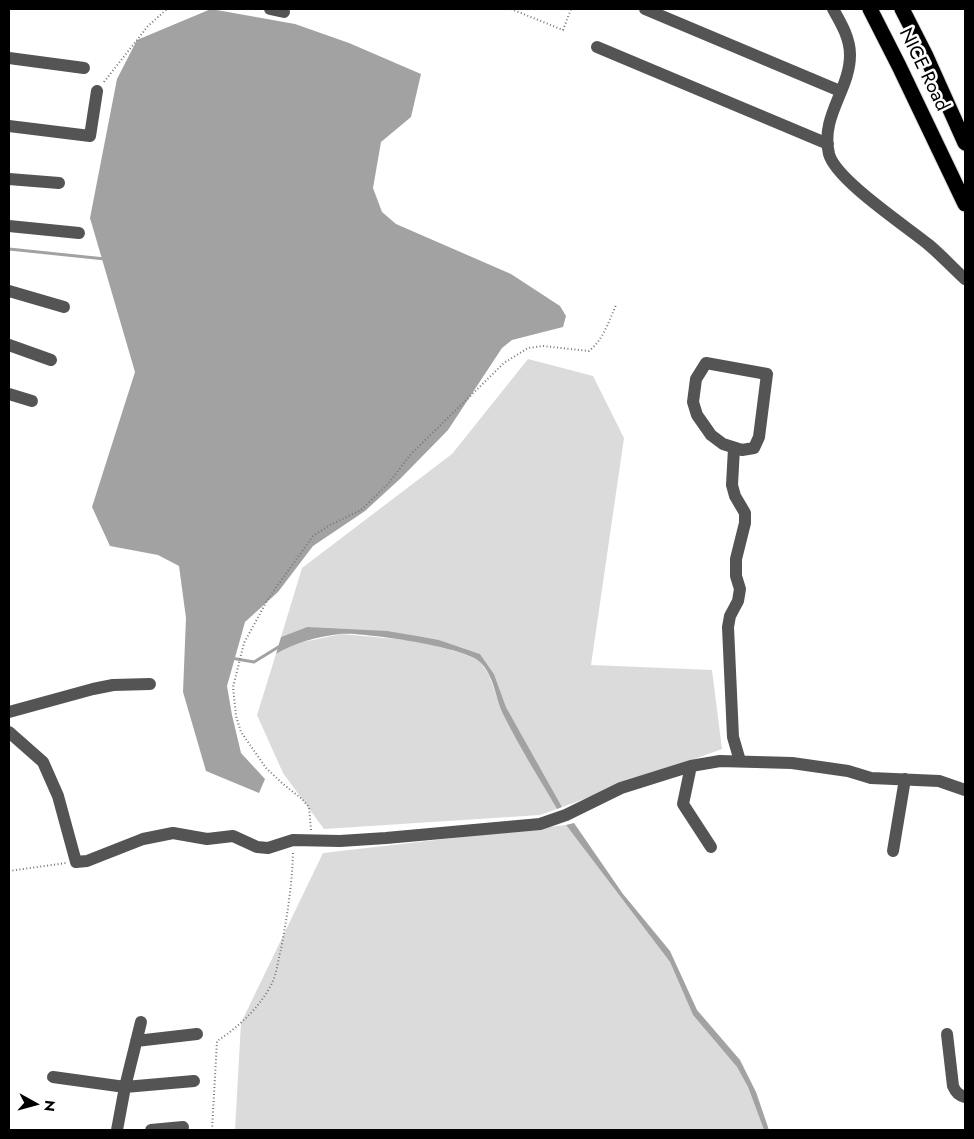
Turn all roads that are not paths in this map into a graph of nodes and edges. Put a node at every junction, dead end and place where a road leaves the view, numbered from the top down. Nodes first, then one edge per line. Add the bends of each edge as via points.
1 (270, 9) edge
2 (645, 9) edge
3 (834, 9) edge
4 (870, 9) edge
5 (902, 9) edge
6 (284, 12) dead end
7 (597, 47) dead end
8 (9, 58) edge
9 (84, 68) dead end
10 (97, 91) road end
11 (840, 91) junction
12 (9, 126) edge
13 (965, 143) edge
14 (828, 144) junction
15 (9, 179) edge
16 (59, 183) dead end
17 (965, 204) edge
18 (9, 226) edge
19 (79, 234) dead end
20 (965, 279) edge
21 (9, 291) edge
22 (64, 306) dead end
23 (9, 345) edge
24 (51, 360) dead end
25 (9, 394) edge
26 (32, 401) dead end
27 (734, 448) junction
28 (150, 684) dead end
29 (9, 712) edge
30 (9, 732) edge
31 (740, 761) junction
32 (691, 766) junction
33 (905, 779) junction
34 (965, 790) edge
35 (711, 847) dead end
36 (893, 851) dead end
37 (141, 1022) dead end
38 (197, 1034) dead end
39 (947, 1034) dead end
40 (136, 1041) junction
41 (53, 1077) dead end
42 (194, 1081) dead end
43 (125, 1087) junction
44 (965, 1097) edge
45 (184, 1127) dead end
46 (117, 1130) edge
47 (151, 1130) edge

1 - 6 street
2 - 11 street
3 - 11 street via 846,34 850,54
4 - 17 highway, NICE Road
5 - 13 highway, NICE Road
7 - 14 street
8 - 9 street
10 - 12 street via 90,136
11 - 14 street via 829,121
14 - 20 street via 829,155 854,186 931,246
15 - 16 street
18 - 19 street
21 - 22 street
23 - 24 street
25 - 26 street
27 - 27 street via 754,448 759,437 767,374 706,364 696,379 693,402 697,415 710,435
27 - 31 street via 732,485 745,513 736,559 740,589 728,627 733,737
28 - 29 street via 113,685
30 - 32 street via 43,762 58,796 76,862 87,861 143,839 173,834 207,839 233,836 256,847 268,848 316,837 338,841 395,838 540,824 621,788
31 - 32 street
31 - 33 street via 792,763 848,771 871,778
32 - 35 street via 683,804
33 - 34 street via 938,781
33 - 36 street
37 - 40 street
38 - 40 street
39 - 44 street via 953,1086 959,1095
40 - 43 street
41 - 43 street
42 - 43 street
43 - 46 street
45 - 47 street

